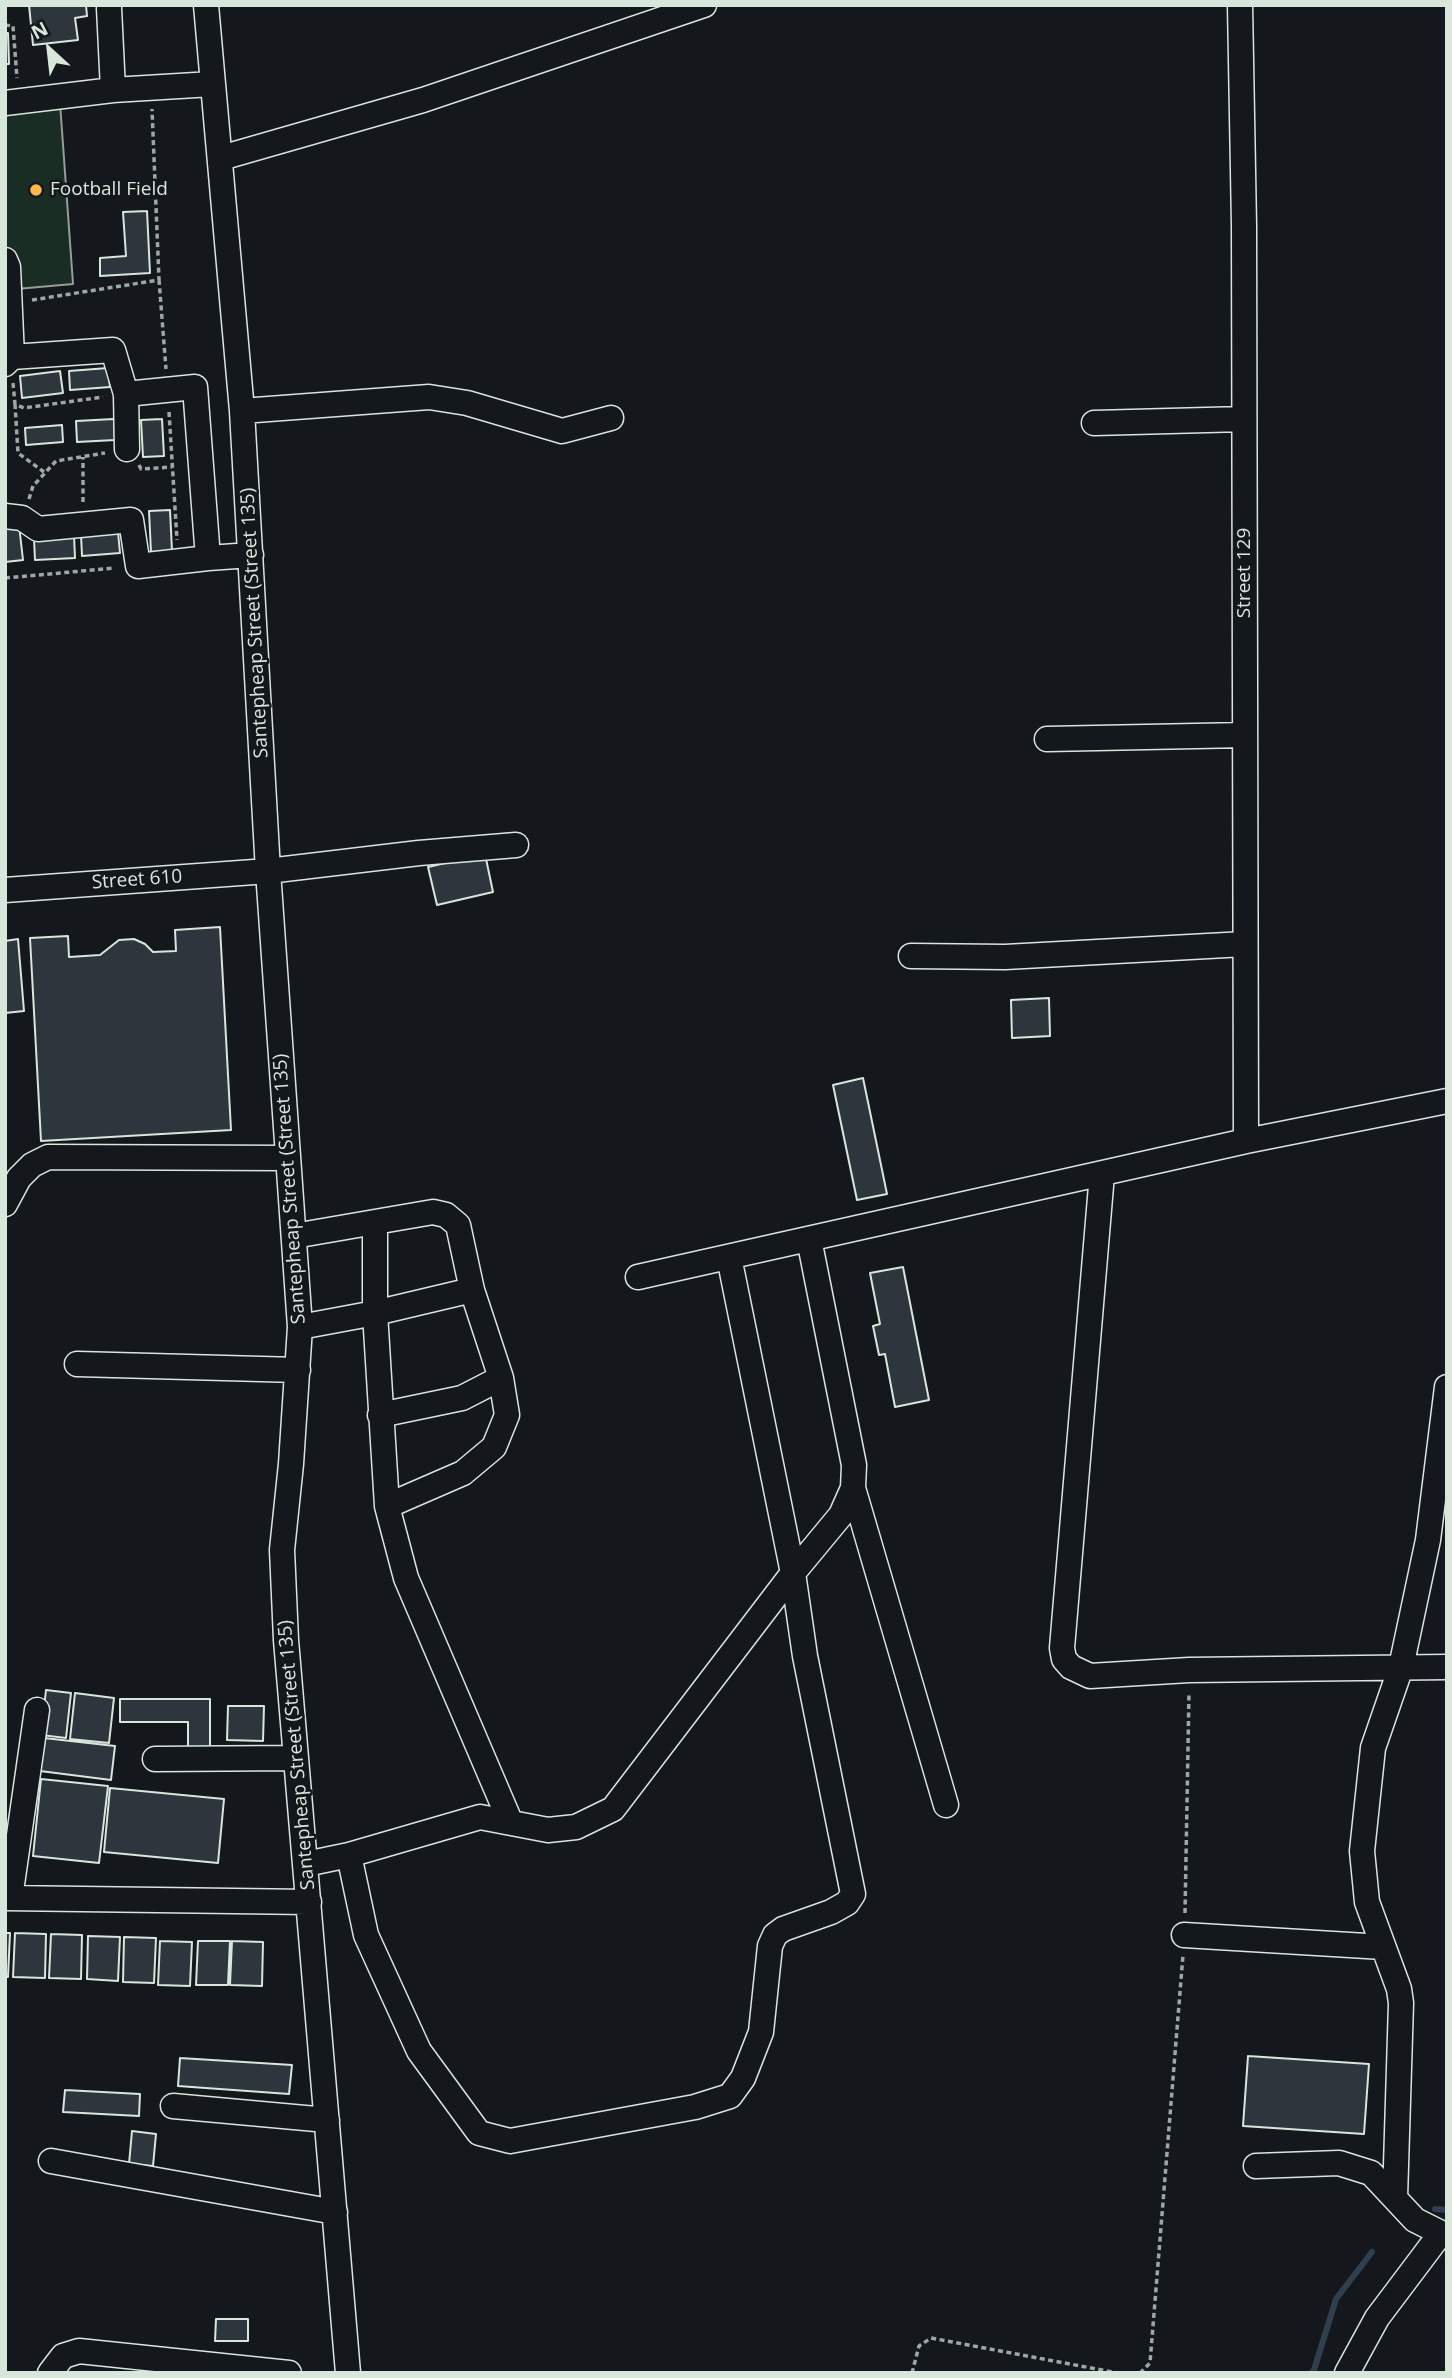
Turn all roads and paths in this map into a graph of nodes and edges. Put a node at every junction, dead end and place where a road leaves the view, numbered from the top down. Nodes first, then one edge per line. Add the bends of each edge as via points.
1 (206, 5) edge
2 (704, 5) edge
3 (1240, 5) edge
4 (108, 8) dead end
5 (5, 25) edge
6 (212, 84) junction
7 (151, 86) junction
8 (113, 90) junction
9 (12, 102) edge
10 (221, 158) junction
11 (5, 260) edge
12 (159, 280) junction
13 (10, 303) junction
14 (9, 361) edge
15 (167, 389) junction
16 (126, 394) junction
17 (15, 404) junction
18 (242, 411) junction
19 (611, 418) dead end
20 (1244, 419) junction
21 (1094, 423) dead end
22 (127, 449) junction
23 (83, 457) junction
24 (172, 467) junction
25 (44, 472) junction
26 (13, 517) edge
27 (83, 525) junction
28 (251, 555) junction
29 (208, 558) junction
30 (178, 561) junction
31 (138, 566) junction
32 (5, 578) edge
33 (1245, 735) junction
34 (1047, 739) dead end
35 (516, 845) dead end
36 (268, 871) junction
37 (5, 890) edge
38 (1245, 944) junction
39 (911, 956) dead end
40 (1447, 1101) edge
41 (1246, 1141) junction
42 (288, 1158) junction
43 (1102, 1174) junction
44 (5, 1204) edge
45 (375, 1222) junction
46 (294, 1236) junction
47 (809, 1239) junction
48 (729, 1257) junction
49 (638, 1277) dead end
50 (472, 1290) junction
51 (375, 1313) junction
52 (300, 1327) junction
53 (77, 1364) dead end
54 (298, 1370) junction
55 (501, 1378) junction
56 (1447, 1388) edge
57 (380, 1415) junction
58 (853, 1488) junction
59 (387, 1506) junction
60 (793, 1573) junction
61 (1401, 1667) junction
62 (1447, 1667) edge
63 (1189, 1670) junction
64 (37, 1710) dead end
65 (296, 1758) junction
66 (155, 1759) dead end
67 (946, 1805) dead end
68 (510, 1821) junction
69 (349, 1855) junction
70 (306, 1864) junction
71 (8, 1898) edge
72 (309, 1902) junction
73 (1184, 1935) junction
74 (1383, 1947) junction
75 (173, 2106) dead end
76 (327, 2120) junction
77 (51, 2161) dead end
78 (1256, 2166) dead end
79 (1395, 2198) junction
80 (335, 2212) junction
81 (1444, 2234) edge
82 (183, 2367) edge
83 (50, 2373) edge
84 (289, 2373) edge
85 (348, 2373) edge
86 (912, 2373) edge
87 (1118, 2373) edge
88 (1140, 2373) edge
89 (1348, 2373) edge

1 - 6 street, Santepheap Street (Street 135)
2 - 10 street via 422,100
3 - 20 street, Street 129
4 - 8 street
5 - 9 path via 13,26
6 - 7 street
6 - 10 street, Santepheap Street (Street 135)
7 - 8 street
7 - 12 path
8 - 9 street
10 - 18 street, Santepheap Street (Street 135)
11 - 13 street
12 - 13 path
12 - 15 path
13 - 14 street
14 - 16 street via 113,350
14 - 17 path
15 - 16 street
15 - 24 path
15 - 29 street via 195,387
16 - 17 path via 24,408
16 - 22 street
17 - 25 path via 18,453
18 - 19 street via 429,397 467,403 562,431
18 - 28 street, Santepheap Street (Street 135)
20 - 21 street
20 - 33 street, Street 129
22 - 23 path
22 - 24 path via 141,469
23 - 25 path via 56,461
23 - 27 path
24 - 30 path
25 - 26 path
26 - 27 street via 38,529
27 - 31 street via 131,520
28 - 29 street
28 - 36 street, Santepheap Street (Street 135)
29 - 30 street
30 - 31 street
31 - 32 path
33 - 34 street
33 - 38 street, Street 129
35 - 36 street, Street 610
36 - 37 street, Street 610
36 - 42 street, Santepheap Street (Street 135)
38 - 39 street via 1005,957
38 - 41 street, Street 129
40 - 41 street
41 - 43 street
42 - 44 street via 48,1157 19,1178
42 - 46 street, Santepheap Street (Street 135)
43 - 47 street
43 - 63 street via 1062,1648 1071,1667 1090,1676
45 - 46 street
45 - 50 street via 433,1212 446,1215 458,1225
45 - 51 street
46 - 52 street, Santepheap Street (Street 135)
47 - 48 street
47 - 58 street via 854,1465
48 - 49 street
48 - 60 street
50 - 51 street
50 - 55 street
51 - 52 street
51 - 57 street
52 - 54 street, Santepheap Street (Street 135)
53 - 54 street
54 - 65 street, Santepheap Street (Street 135) via 282,1550
55 - 57 street via 462,1398
55 - 59 street via 507,1415 494,1447 463,1472
56 - 61 street via 1428,1539
57 - 59 street
58 - 60 street via 841,1515
58 - 67 street
59 - 68 street via 406,1578
60 - 68 street via 613,1810 576,1827 548,1830
60 - 69 street via 804,1656 853,1894 831,1912 775,1935 761,2032 743,2078 730,2096 695,2108 510,2141 479,2133 419,2052 366,1935
61 - 62 street
61 - 63 street
61 - 74 street via 1373,1748 1362,1851 1367,1902
63 - 73 path
64 - 71 street
65 - 66 street
65 - 70 street, Santepheap Street (Street 135)
68 - 69 street via 480,1817
69 - 70 street
70 - 72 street, Santepheap Street (Street 135)
71 - 72 street
72 - 76 street, Santepheap Street (Street 135)
73 - 74 street
73 - 88 path via 1150,2363
74 - 79 street via 1401,2003
75 - 76 street
76 - 80 street, Santepheap Street (Street 135)
77 - 80 street
78 - 79 street via 1339,2163 1371,2173
79 - 81 street via 1415,2220
80 - 85 street, Santepheap Street (Street 135)
81 - 89 street via 1377,2318
82 - 83 street via 79,2351 63,2356
82 - 84 street
86 - 87 path via 919,2346 931,2338

